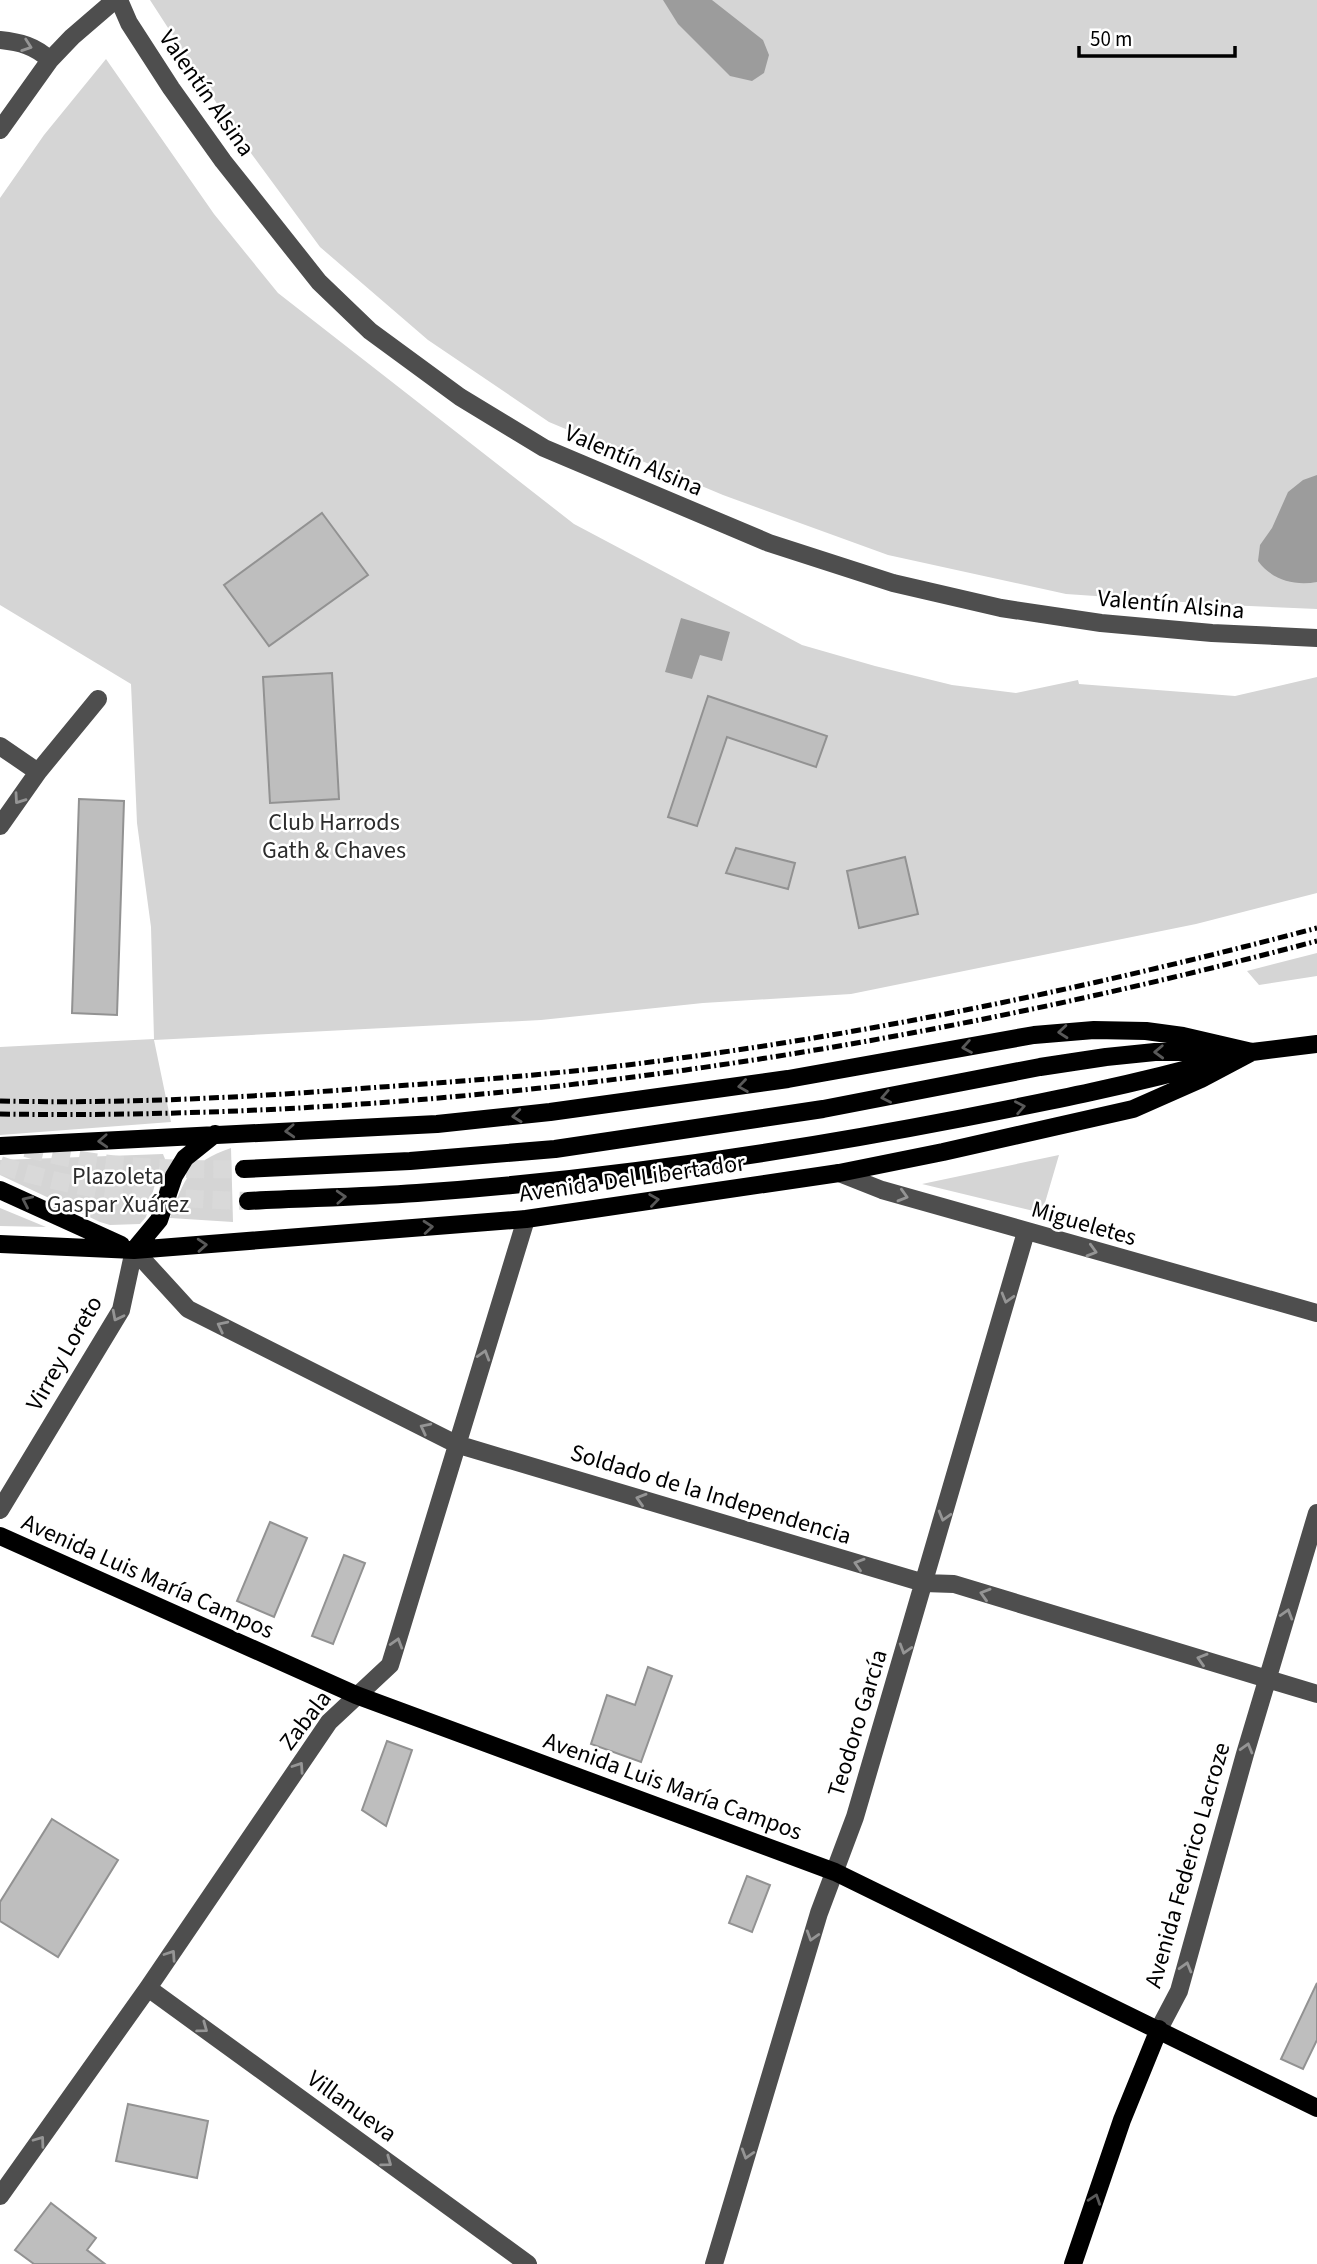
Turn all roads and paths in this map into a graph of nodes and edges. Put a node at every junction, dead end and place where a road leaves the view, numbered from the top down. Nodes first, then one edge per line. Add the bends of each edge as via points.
1 (117, 0) edge
2 (0, 40) edge
3 (50, 60) junction
4 (0, 130) edge
5 (1317, 638) edge
6 (98, 699) dead end
7 (0, 746) edge
8 (38, 772) junction
9 (0, 827) edge
10 (1317, 1044) edge
11 (1252, 1052) junction
12 (215, 1134) junction
13 (0, 1146) edge
14 (244, 1169) tunnel mouth
15 (839, 1173) junction
16 (0, 1190) edge
17 (248, 1201) tunnel mouth
18 (526, 1219) junction
19 (1026, 1232) junction
20 (0, 1244) edge
21 (134, 1250) junction
22 (1317, 1313) edge
23 (456, 1444) junction
24 (0, 1510) edge
25 (1317, 1513) edge
26 (0, 1536) edge
27 (924, 1583) junction
28 (1268, 1679) junction
29 (1317, 1694) edge
30 (356, 1695) junction
31 (835, 1872) junction
32 (148, 1988) junction
33 (1159, 2029) junction
34 (1317, 2108) edge
35 (0, 2196) edge
36 (528, 2264) edge
37 (714, 2264) edge
38 (1073, 2264) edge

1 - 3 street
1 - 5 street, Valentín Alsina via 170,88 319,282 370,331 460,397 544,448 769,543 893,583 1001,608 1101,623
2 -> 3 street via 21,42
3 - 4 street
6 - 8 street
7 - 8 street
8 -> 9 street
10 - 11 main road, Avenida Del Libertador
11 -> 12 main road, Avenida Del Libertador via 1183,1036 1094,1030 1034,1035 788,1079 563,1111 437,1124
11 -> 14 main road, Avenida Del Libertador via 1106,1057 810,1111 555,1149
11 - 15 main road, Avenida Del Libertador via 1133,1109
17 -> 11 main road, Avenida Del Libertador via 416,1194 704,1163 1043,1102
12 -> 13 main road, Avenida Del Libertador
12 - 21 main road via 185,1158 159,1220
18 -> 15 main road, Avenida Del Libertador
15 -> 19 street, Migueletes
21 -> 16 main road
21 -> 18 main road, Avenida Del Libertador
23 -> 18 street, Zabala
19 -> 22 street, Migueletes
19 -> 27 street, Teodoro García
20 - 21 main road, Avenida Del Libertador
23 -> 21 street, Soldado de la Independencia via 188,1309
21 -> 24 street, Virrey Loreto via 121,1310
27 -> 23 street, Soldado de la Independencia
30 -> 23 street, Zabala via 390,1665
28 -> 25 street, Avenida Federico Lacroze
26 - 30 main road, Avenida Luis María Campos
28 -> 27 street, Soldado de la Independencia via 954,1584
27 -> 31 street, Teodoro García
28 - 29 street, Soldado de la Independencia
33 -> 28 street, Avenida Federico Lacroze via 1180,1990
30 - 31 main road, Avenida Luis María Campos
32 -> 30 street, Zabala via 329,1722
31 - 33 main road, Avenida Luis María Campos
31 -> 37 street, Teodoro García
35 -> 32 street, Zabala
32 -> 36 street, Villanueva
33 - 34 main road, Avenida Luis María Campos
38 -> 33 main road, Avenida Federico Lacroze

